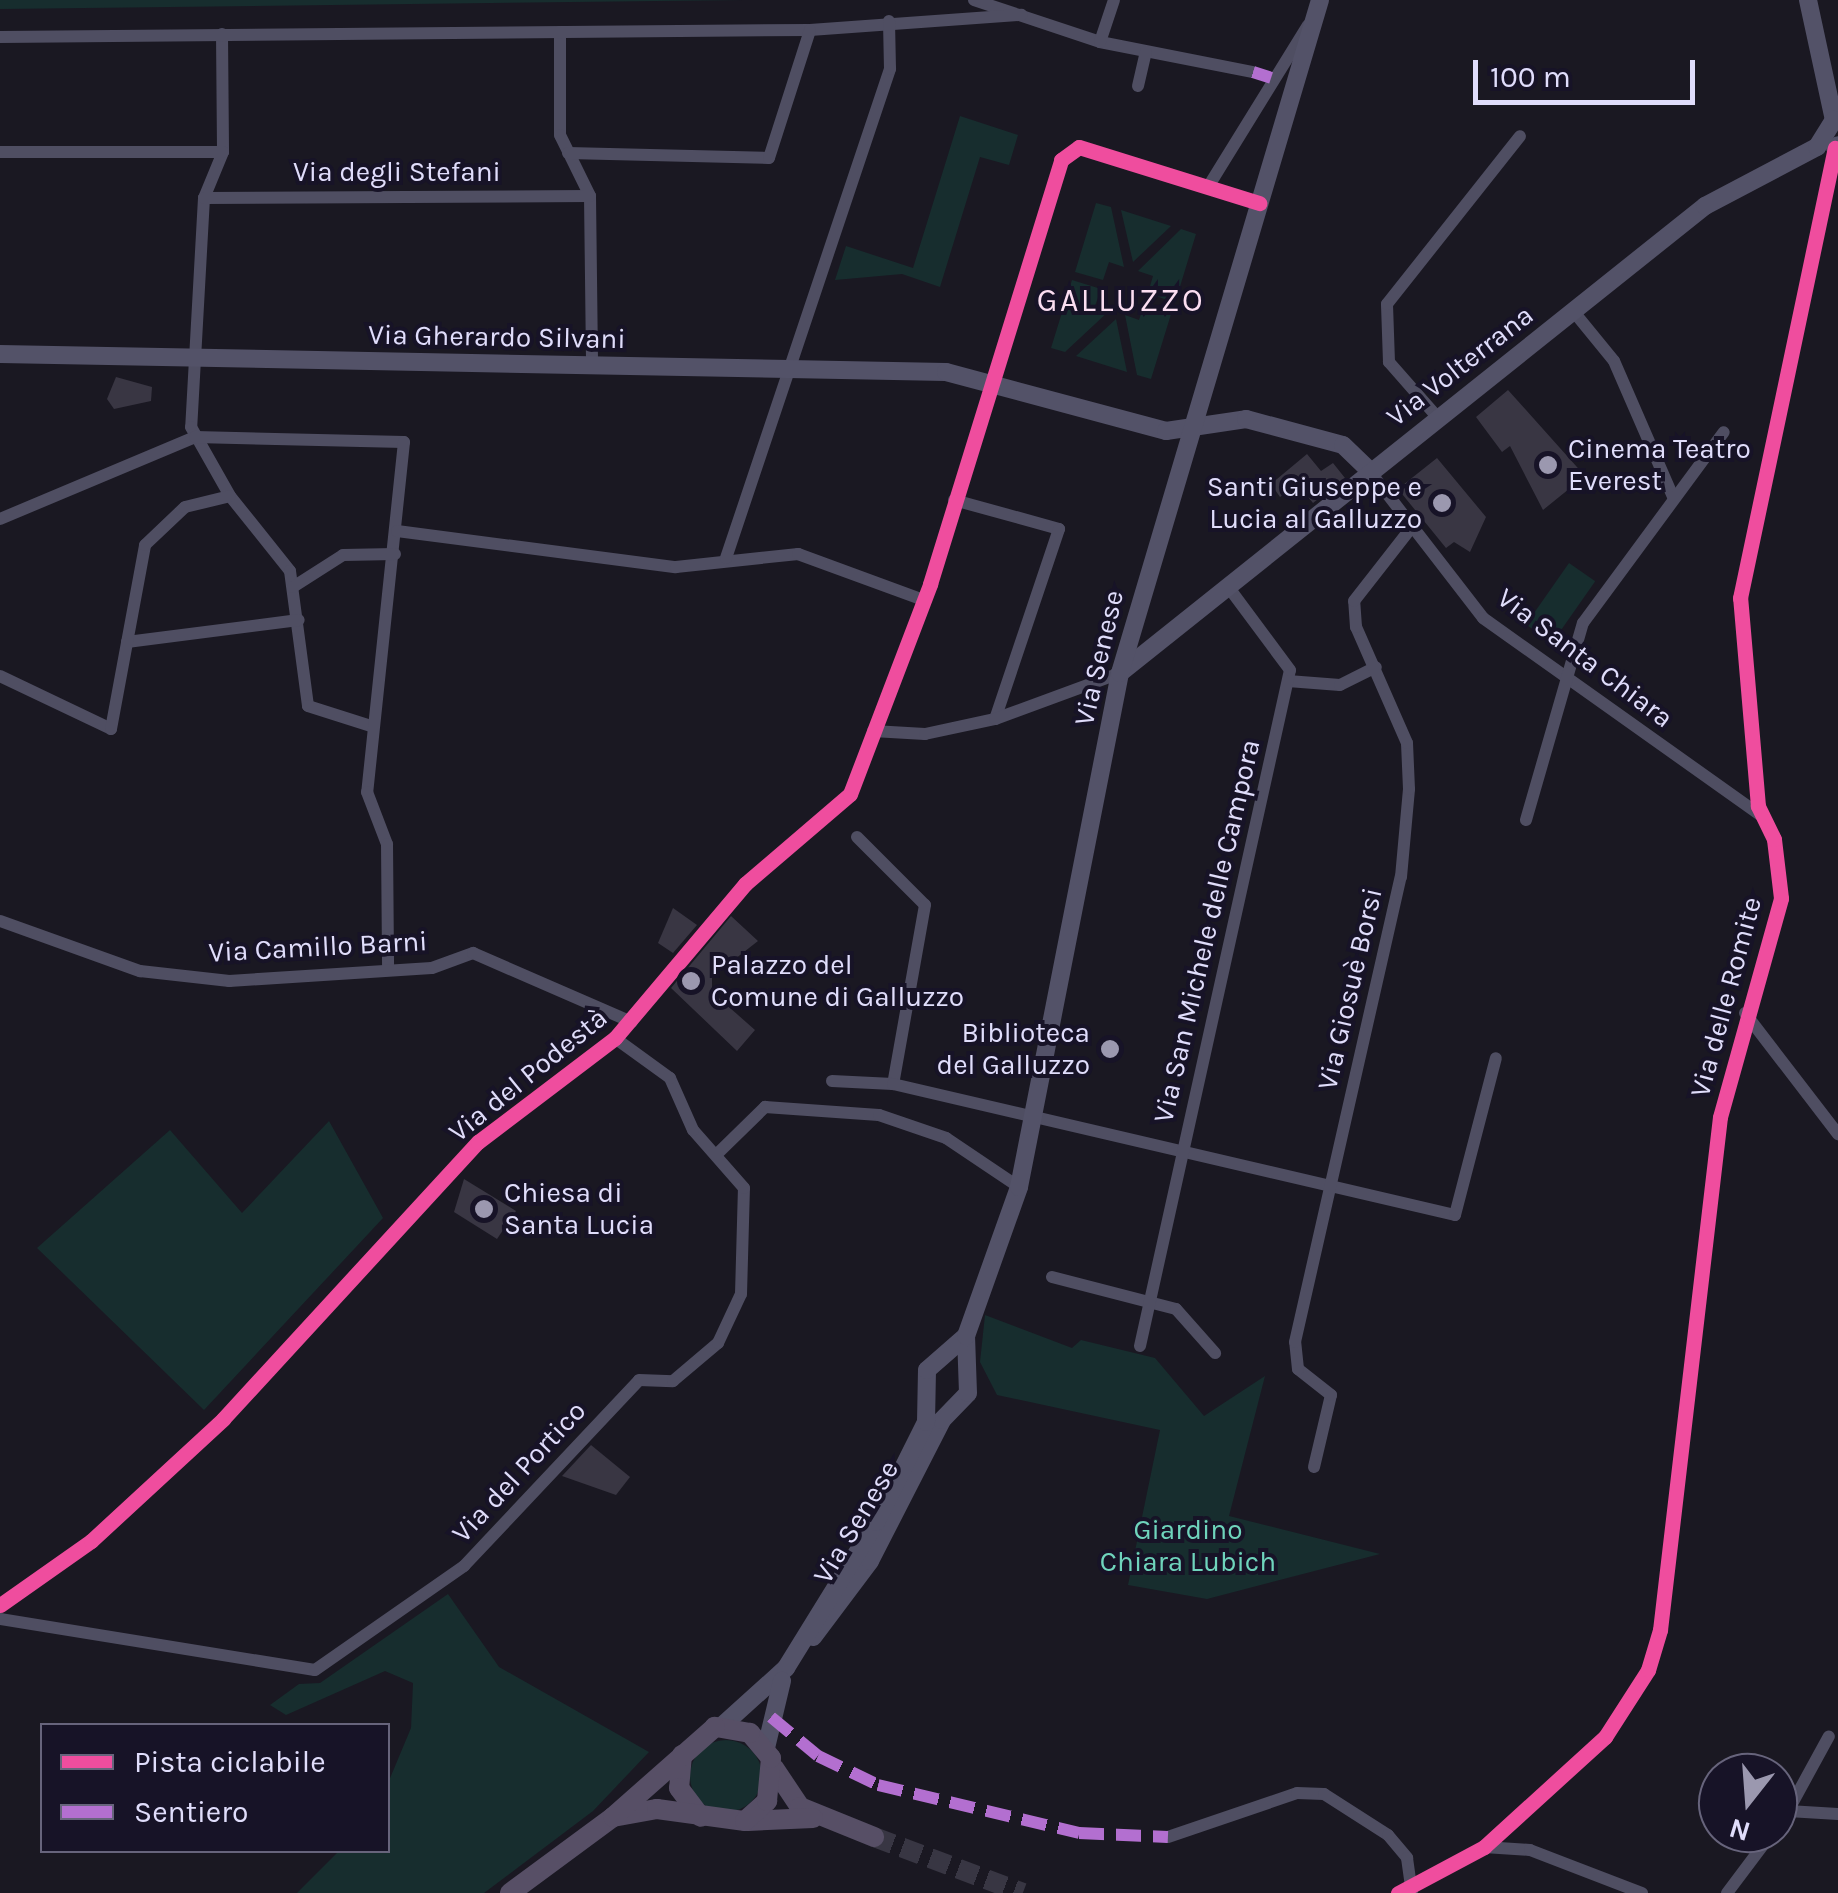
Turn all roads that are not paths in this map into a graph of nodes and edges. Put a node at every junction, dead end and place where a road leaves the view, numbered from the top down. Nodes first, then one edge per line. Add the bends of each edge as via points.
1 (974, 0) edge
2 (1114, 0) edge
3 (1808, 0) edge
4 (1318, 7) edge
5 (1021, 15) junction
6 (889, 21) junction
7 (810, 30) junction
8 (560, 32) junction
9 (222, 34) junction
10 (0, 37) edge
11 (1100, 42) junction
12 (1146, 52) junction
13 (1253, 72) dead end
14 (1138, 86) dead end
15 (1836, 122) edge
16 (1520, 136) dead end
17 (1837, 146) edge
18 (0, 152) edge
19 (223, 152) junction
20 (568, 153) junction
21 (1804, 156) junction
22 (1208, 187) junction
23 (590, 196) junction
24 (204, 198) junction
25 (1259, 203) junction
26 (1574, 312) junction
27 (0, 354) edge
28 (196, 359) junction
29 (592, 366) junction
30 (791, 367) junction
31 (992, 382) junction
32 (1439, 420) junction
33 (1190, 427) junction
34 (1724, 432) dead end
35 (194, 438) junction
36 (1368, 469) junction
37 (230, 496) junction
38 (1674, 499) junction
39 (954, 500) junction
40 (2, 522) edge
41 (1412, 528) junction
42 (397, 531) junction
43 (394, 554) junction
44 (726, 558) junction
45 (293, 587) junction
46 (1229, 588) junction
47 (924, 600) junction
48 (299, 620) junction
49 (127, 642) junction
50 (1376, 667) junction
51 (1120, 674) junction
52 (0, 676) edge
53 (1565, 678) junction
54 (1288, 681) junction
55 (995, 718) junction
56 (371, 726) junction
57 (873, 731) junction
58 (1759, 814) junction
59 (1526, 820) dead end
60 (857, 837) dead end
61 (0, 921) edge
62 (388, 970) junction
63 (1745, 1013) junction
64 (632, 1022) junction
65 (616, 1038) junction
66 (1496, 1058) dead end
67 (832, 1081) dead end
68 (893, 1084) junction
69 (1038, 1116) junction
70 (1838, 1134) edge
71 (1182, 1150) junction
72 (716, 1156) junction
73 (1331, 1184) junction
74 (1019, 1187) junction
75 (1052, 1277) dead end
76 (1148, 1304) junction
77 (966, 1336) junction
78 (1140, 1346) dead end
79 (1216, 1353) dead end
80 (945, 1358) junction
81 (968, 1371) junction
82 (928, 1394) junction
83 (953, 1405) junction
84 (1314, 1467) dead end
85 (0, 1605) edge
86 (0, 1619) edge
87 (789, 1662) junction
88 (723, 1725) junction
89 (1830, 1736) dead end
90 (685, 1749) junction
91 (770, 1757) junction
92 (1798, 1794) edge
93 (1798, 1812) edge
94 (1838, 1814) edge
95 (613, 1817) junction
96 (820, 1818) junction
97 (719, 1822) junction
98 (874, 1837) tunnel mouth
99 (1168, 1837) dead end
100 (1484, 1848) junction
101 (1757, 1853) edge
102 (1414, 1877) junction
103 (510, 1893) edge
104 (1398, 1893) edge
105 (1412, 1893) edge
106 (1642, 1893) edge
107 (1727, 1893) edge

1 - 5 street
2 - 11 street
3 - 15 main road
4 - 22 street
4 - 25 main road, Via Senese
5 - 6 street
5 - 11 street
6 - 7 street
6 - 30 street via 890,69
7 - 8 street
7 - 20 street via 769,158
8 - 9 street
8 - 20 street
9 - 10 street
9 - 19 street
11 - 12 street
12 - 13 street
12 - 14 street
15 - 21 main road, Via Volterrana
16 - 32 street via 1387,304 1389,362
17 - 21 main road
17 - 58 street, Via delle Romite via 1740,598
18 - 19 street
19 - 24 street
20 - 23 street
21 - 26 main road, Via Volterrana via 1705,206
22 - 25 street
22 - 31 street, Via del Podestà via 1079,148 1061,160
23 - 24 street, Via degli Stefani
23 - 29 street
24 - 28 street
25 - 33 main road, Via Senese
26 - 32 main road, Via Volterrana
26 - 38 street via 1614,361
27 - 28 main road, Via Gherardo Silvani
28 - 29 main road, Via Gherardo Silvani
28 - 35 street
29 - 30 main road, Via Gherardo Silvani
30 - 31 main road, Via Gherardo Silvani
30 - 44 street
31 - 33 main road, Via Gherardo Silvani via 1152,428
31 - 39 street, Via del Podestà
32 - 36 main road, Via Volterrana
33 - 36 main road, Via Gherardo Silvani via 1246,419 1343,445
33 - 51 main road, Via Senese
34 - 38 street
35 - 37 street
35 - 40 street
35 - 42 street via 398,438 408,453
36 - 41 street, Via Santa Chiara
36 - 46 main road, Via Volterrana
37 - 45 street
37 - 49 street via 189,505 146,545
38 - 53 street via 1583,623
39 - 47 street, Via del Podestà
39 - 55 street via 1059,529
41 - 50 street, Via Giosuè Borsi via 1354,601
41 - 53 street, Via Santa Chiara via 1483,618
42 - 43 street
42 - 44 street via 676,566
43 - 45 street via 343,556
43 - 56 street
44 - 47 street via 798,554
45 - 48 street
46 - 51 main road, Via Volterrana
46 - 54 street via 1282,648
47 - 57 street, Via del Podestà
48 - 49 street
48 - 56 street via 308,706
49 - 52 street via 111,729
50 - 54 street via 1331,686
50 - 73 street, Via Giosuè Borsi via 1407,743 1406,838
51 - 55 street
51 - 69 main road, Via Senese
53 - 58 street, Via Santa Chiara
53 - 59 street
54 - 71 street, Via San Michele delle Campora
55 - 57 street via 925,734
56 - 62 street via 367,792 386,844
57 - 64 street, Via del Podestà via 850,794 745,884
58 - 63 street, Via delle Romite via 1774,839 1780,898
60 - 68 street via 926,904
61 - 62 street, Via Camillo Barni via 186,978
62 - 64 street, Via Camillo Barni via 474,954
63 - 70 street, Via delle Romite
63 - 100 street, Via delle Romite via 1720,1117 1660,1630 1648,1670 1604,1736
64 - 65 street, Via del Podestà
65 - 72 street, Via del Portico via 670,1078
65 - 85 street, Via del Podestà via 478,1142 222,1419 92,1541
66 - 73 street via 1455,1215
67 - 68 street
68 - 69 street
69 - 71 street
69 - 74 main road, Via Senese
71 - 73 street
71 - 76 street, Via San Michele delle Campora
72 - 74 street via 765,1107 879,1116 946,1138
72 - 86 street, Via del Portico via 748,1202 729,1328 673,1380 639,1380 464,1566 315,1670
73 - 84 street, Via Giosuè Borsi via 1293,1355 1332,1395
74 - 77 main road, Via Senese
75 - 76 street
76 - 78 street, Via San Michele delle Campora
76 - 79 street via 1176,1310
77 - 80 main road, Via Senese
77 - 81 main road, Via Senese
80 - 81 main road
80 - 82 main road, Via Senese via 927,1370
81 - 83 main road, Via Senese via 968,1393
82 - 83 main road
82 - 87 main road, Via Senese via 926,1422 876,1522
83 - 87 main road, Via Senese via 858,1580
87 - 88 main road, Via Senese
87 - 91 main road, Via Senese
88 - 90 main road, Via Senese
88 - 91 main road
89 - 92 street
90 - 95 main road, Via Senese
90 - 97 main road via 678,1788
91 - 96 main road via 792,1800
91 - 97 main road, Via Senese via 768,1801
93 - 94 street
95 - 97 main road, Via Senese via 657,1808
95 - 103 main road, Via Senese
96 - 97 main road
96 - 98 main road
99 - 102 street via 1280,1797 1324,1794 1388,1836
100 - 102 street, Via delle Romite
100 - 106 street via 1530,1850
101 - 107 street
102 - 104 street
102 - 105 street

